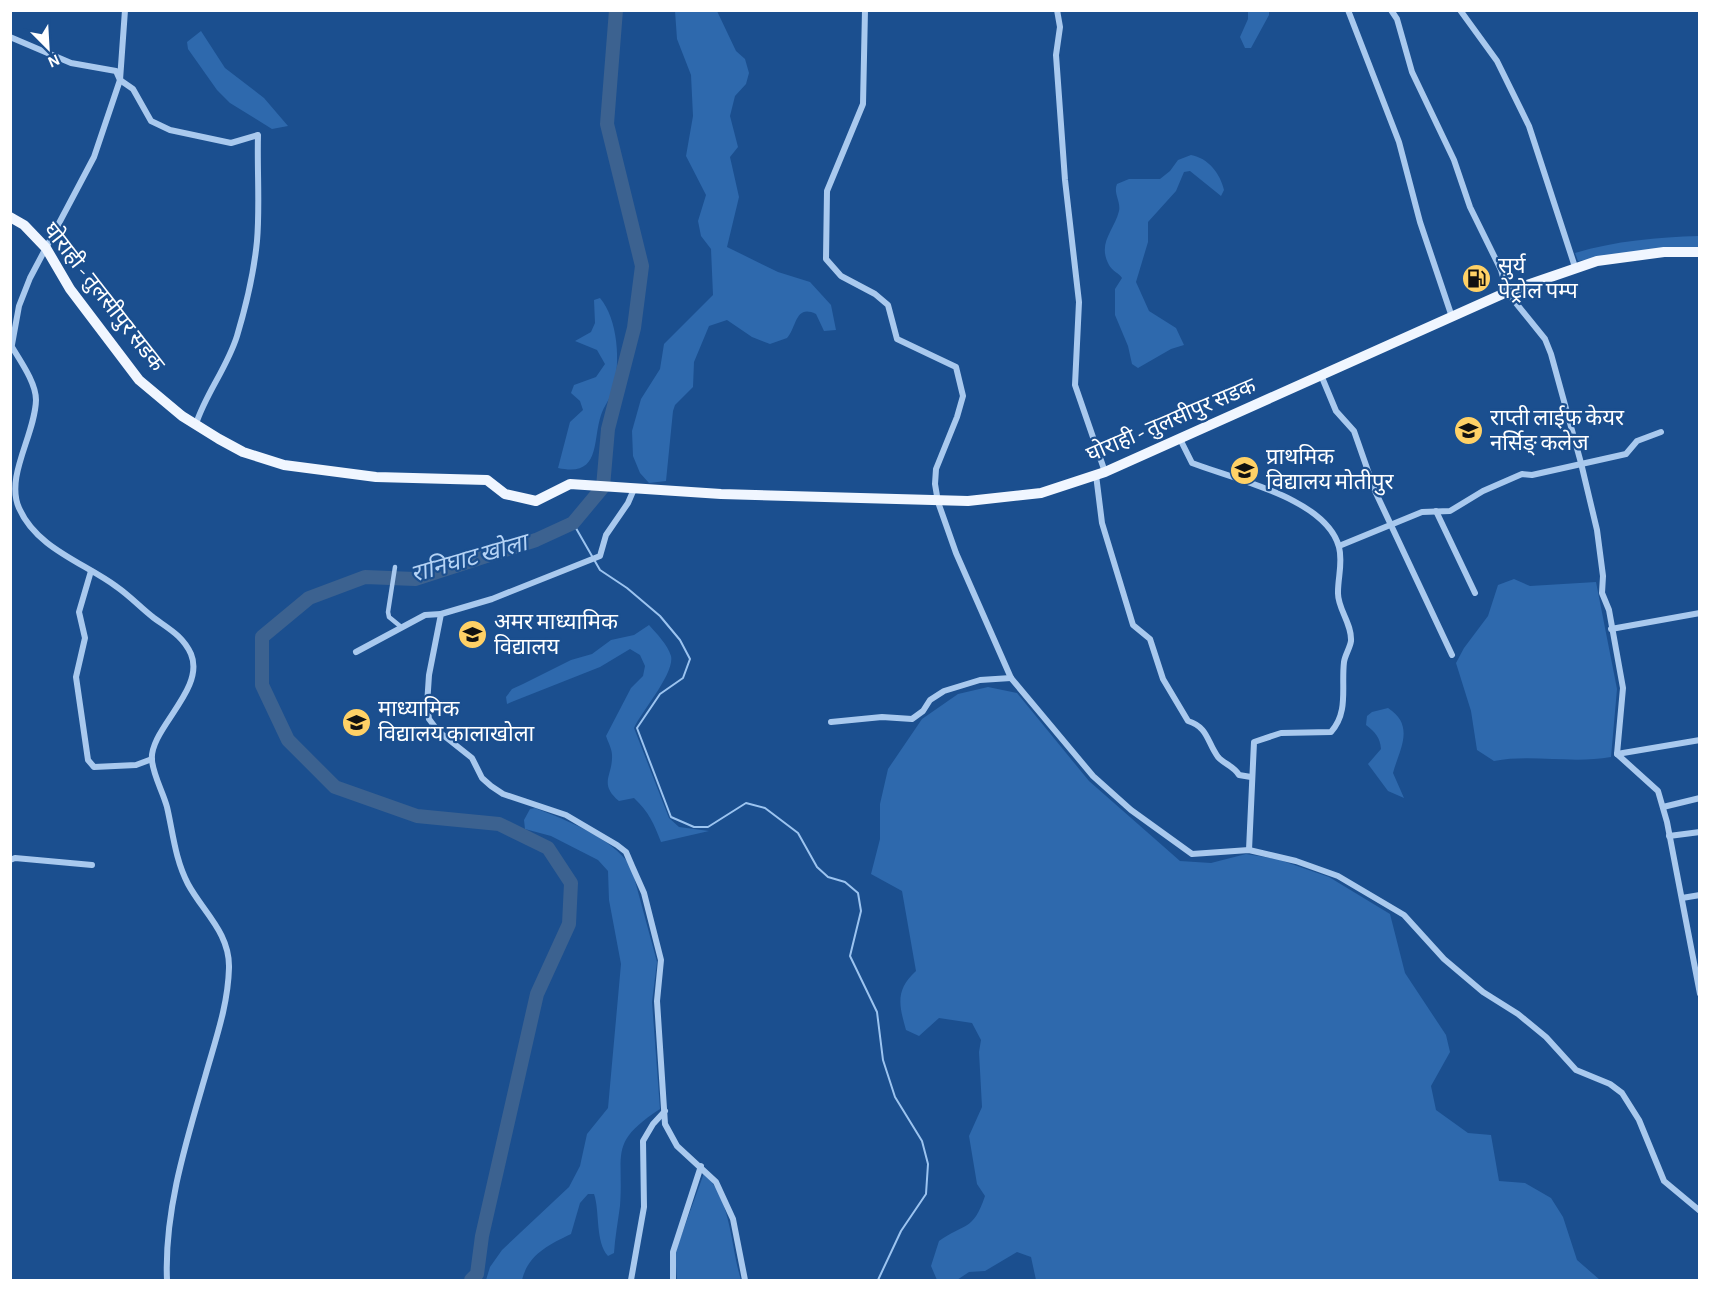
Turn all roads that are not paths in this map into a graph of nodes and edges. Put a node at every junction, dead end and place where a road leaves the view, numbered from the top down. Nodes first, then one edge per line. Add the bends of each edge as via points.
1 (125, 10) edge
2 (865, 10) edge
3 (1057, 10) edge
4 (1348, 10) edge
5 (1391, 10) edge
6 (1460, 10) edge
7 (10, 37) edge
8 (120, 80) junction
9 (10, 217) edge
10 (46, 248) junction
11 (1700, 252) edge
12 (1575, 267) junction
13 (1507, 292) junction
14 (1452, 317) junction
15 (11, 350) edge
16 (1321, 375) junction
17 (196, 424) junction
18 (1661, 432) dead end
19 (1180, 439) junction
20 (1581, 463) junction
21 (1101, 473) junction
22 (634, 489) junction
23 (938, 502) junction
24 (1436, 511) junction
25 (1392, 524) junction
26 (1339, 546) junction
27 (395, 567) dead end
28 (91, 571) junction
29 (1474, 593) dead end
30 (1700, 613) edge
31 (441, 614) junction
32 (400, 626) junction
33 (1611, 629) junction
34 (356, 652) dead end
35 (1452, 655) dead end
36 (1011, 678) junction
37 (831, 722) dead end
38 (1700, 740) edge
39 (1617, 754) junction
40 (152, 759) junction
41 (1251, 777) junction
42 (1700, 798) edge
43 (1663, 807) junction
44 (1700, 832) edge
45 (1669, 836) junction
46 (1249, 850) junction
47 (10, 860) edge
48 (92, 865) dead end
49 (1700, 895) edge
50 (1682, 898) junction
51 (1696, 949) edge
52 (1700, 994) edge
53 (665, 1111) junction
54 (701, 1166) junction
55 (1700, 1211) edge
56 (167, 1281) edge
57 (631, 1281) edge
58 (673, 1281) edge
59 (746, 1281) edge

1 - 8 street
2 - 23 street via 863,104 827,191 826,259 842,276 888,305 897,339 956,367 963,396 936,469
3 - 21 street via 1060,27 1056,55 1065,180 1079,302 1076,385
4 - 14 street via 1399,142 1420,222
5 - 13 street via 1412,72 1454,160
6 - 12 street via 1497,61 1529,126
7 - 8 street via 71,63 116,71
8 - 10 street via 93,157
8 - 17 street via 132,89 151,121 170,130 231,143 258,135 256,242 248,286 236,337
9 - 10 main road, घोराही - तुलसीपुर सडक via 24,225
10 - 15 street via 19,306
10 - 17 main road, घोराही - तुलसीपुर सडक via 70,289 139,380
11 - 12 main road, घोराही - तुलसीपुर सडक via 1664,252
12 - 13 main road, घोराही - तुलसीपुर सडक
13 - 14 main road, घोराही - तुलसीपुर सडक
13 - 20 street via 1545,339
14 - 16 main road, घोराही - तुलसीपुर सडक
15 - 28 street via 35,391 36,401 31,435 16,476 19,507 38,534
16 - 19 main road, घोराही - तुलसीपुर सडक
16 - 25 street via 1336,411 1354,431 1375,491
17 - 22 main road, घोराही - तुलसीपुर सडक via 243,452 307,469 376,477 487,480 505,494 536,501 570,484
18 - 20 street via 1637,441 1626,454
19 - 21 main road, घोराही - तुलसीपुर सडक
19 - 26 street via 1192,463 1262,486 1298,503 1324,523
20 - 24 street via 1522,474 1483,491 1450,512
20 - 33 street via 1597,530 1602,593
21 - 23 main road, घोराही - तुलसीपुर सडक via 1026,496
21 - 41 street via 1102,523 1133,625 1150,639 1162,679 1188,721 1199,724 1218,758 1234,767 1239,775
22 - 23 main road, घोराही - तुलसीपुर सडक
22 - 31 street via 606,535 600,556 492,599
23 - 36 street
24 - 25 street via 1422,512
24 - 29 street
25 - 26 street
25 - 35 street
26 - 41 street via 1341,574 1337,594 1351,641 1344,661 1340,722 1331,732 1281,733 1254,742
27 - 32 street via 388,612
28 - 40 street via 181,637 193,657 191,677 176,714 157,740
28 - 40 street via 79,612 85,638 76,677 88,760 94,767 136,765
30 - 33 street
31 - 32 street via 425,615
31 - 53 street via 427,705 429,719 438,731 472,758 482,778 503,794 566,815 626,852 644,893 661,960 657,1000
32 - 34 street
33 - 39 street via 1623,688
36 - 37 street via 980,680 944,691 912,719 882,717
36 - 46 street via 1093,776 1185,851 1202,855
38 - 39 street
39 - 43 street via 1658,791
40 - 56 street via 167,808 174,850 188,885 220,930 229,965 224,1010 188,1133 171,1220
41 - 46 street
42 - 43 street
43 - 45 street
44 - 45 street
45 - 50 street
46 - 55 street via 1316,867 1404,915 1444,959 1532,1025 1576,1070 1622,1093 1639,1120 1664,1181
47 - 48 street
49 - 50 street
50 - 51 street
51 - 52 street
53 - 54 street via 665,1124 673,1140
53 - 57 street via 643,1141 645,1207
54 - 58 street via 673,1252
54 - 59 street via 717,1182 733,1219

